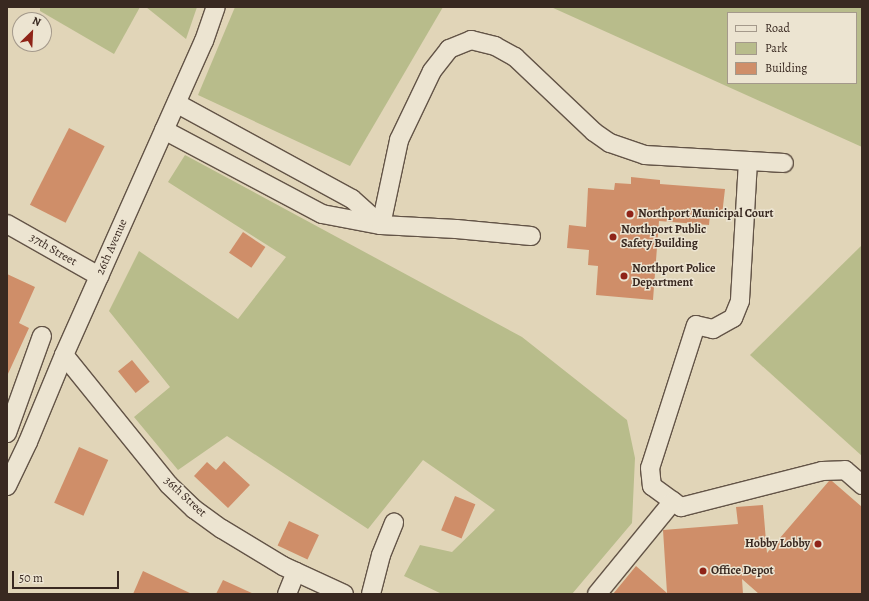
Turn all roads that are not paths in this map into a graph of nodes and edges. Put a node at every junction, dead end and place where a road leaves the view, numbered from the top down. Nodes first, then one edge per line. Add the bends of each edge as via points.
1 (216, 7) edge
2 (176, 103) junction
3 (164, 130) junction
4 (748, 161) junction
5 (784, 163) dead end
6 (7, 224) edge
7 (381, 225) junction
8 (531, 236) dead end
9 (99, 276) junction
10 (42, 336) dead end
11 (64, 355) junction
12 (7, 432) edge
13 (862, 485) edge
14 (7, 486) edge
15 (673, 501) junction
16 (394, 523) dead end
17 (296, 572) junction
18 (287, 594) edge
19 (344, 594) edge
20 (371, 594) edge
21 (597, 594) edge

1 - 2 street, 26th Avenue
2 - 3 street, 26th Avenue
2 - 7 street via 352,199
3 - 7 street via 322,214
3 - 9 street, 26th Avenue
4 - 5 street
4 - 7 street via 644,155 610,143 594,132 515,57 495,46 471,40 449,49 432,71 399,140
4 - 15 street via 740,301 733,318 713,329 696,325 650,468 652,486
6 - 9 street, 37th Street
7 - 8 street
9 - 11 street, 26th Avenue
10 - 12 street
11 - 14 street, 26th Avenue
11 - 17 street, 36th Street via 169,485 189,504 237,539
13 - 15 street via 846,470 822,470 691,505 681,506
15 - 21 street
16 - 20 street via 381,555
17 - 18 street
17 - 19 street, 36th Street

